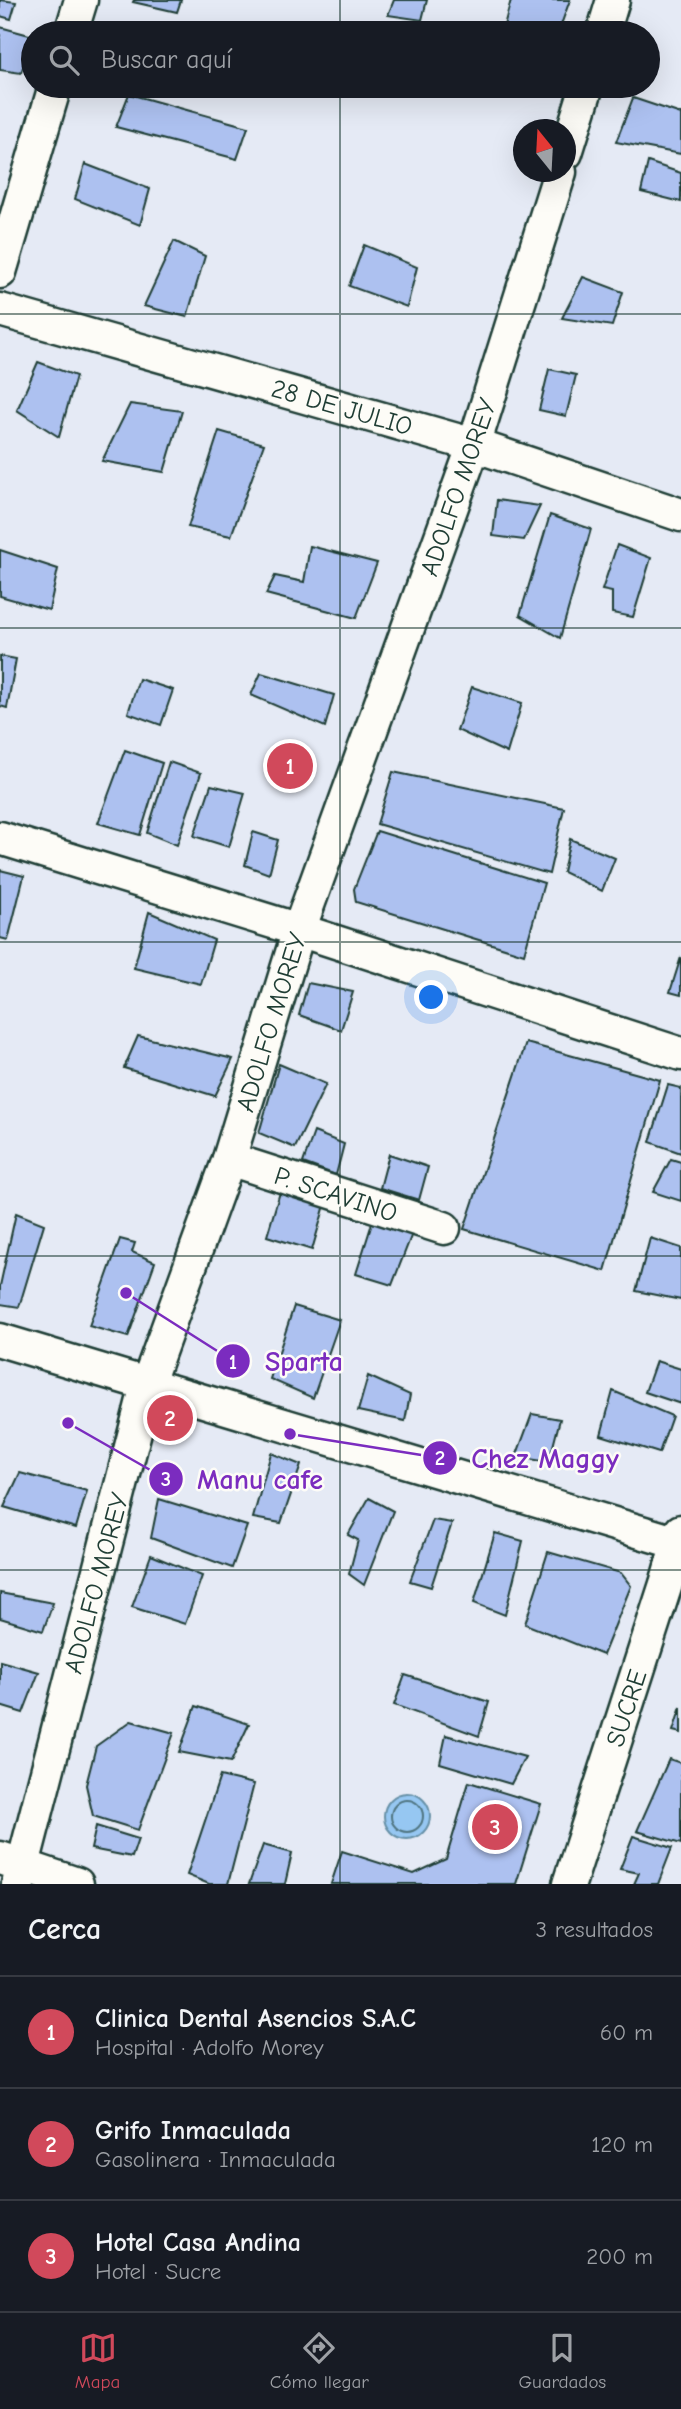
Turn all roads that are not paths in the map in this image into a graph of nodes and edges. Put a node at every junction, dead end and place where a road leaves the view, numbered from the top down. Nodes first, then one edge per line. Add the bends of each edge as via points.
1 (81, 0) edge
2 (613, 0) edge
3 (75, 21) edge
4 (607, 21) edge
5 (51, 98) edge
6 (583, 98) edge
7 (576, 120) edge
8 (557, 182) edge
9 (0, 272) edge
10 (0, 310) edge
11 (474, 445) junction
12 (681, 515) edge
13 (0, 838) edge
14 (299, 930) junction
15 (681, 1054) edge
16 (229, 1159) junction
17 (444, 1228) dead end
18 (0, 1340) edge
19 (147, 1385) junction
20 (680, 1539) edge
21 (14, 1869) edge
22 (77, 1884) edge
23 (569, 1884) edge

1 - 3 street
2 - 4 street
5 - 9 street
6 - 7 street
8 - 11 street, ADOLFO MOREY
10 - 11 street, 28 DE JULIO
11 - 12 street, 28 DE JULIO
11 - 14 street, ADOLFO MOREY
13 - 14 street
14 - 15 street
14 - 16 street, ADOLFO MOREY
16 - 17 street, P. SCAVINO
16 - 19 street, ADOLFO MOREY
18 - 19 street
19 - 20 street
19 - 21 street, ADOLFO MOREY
20 - 23 street, SUCRE
21 - 22 street

